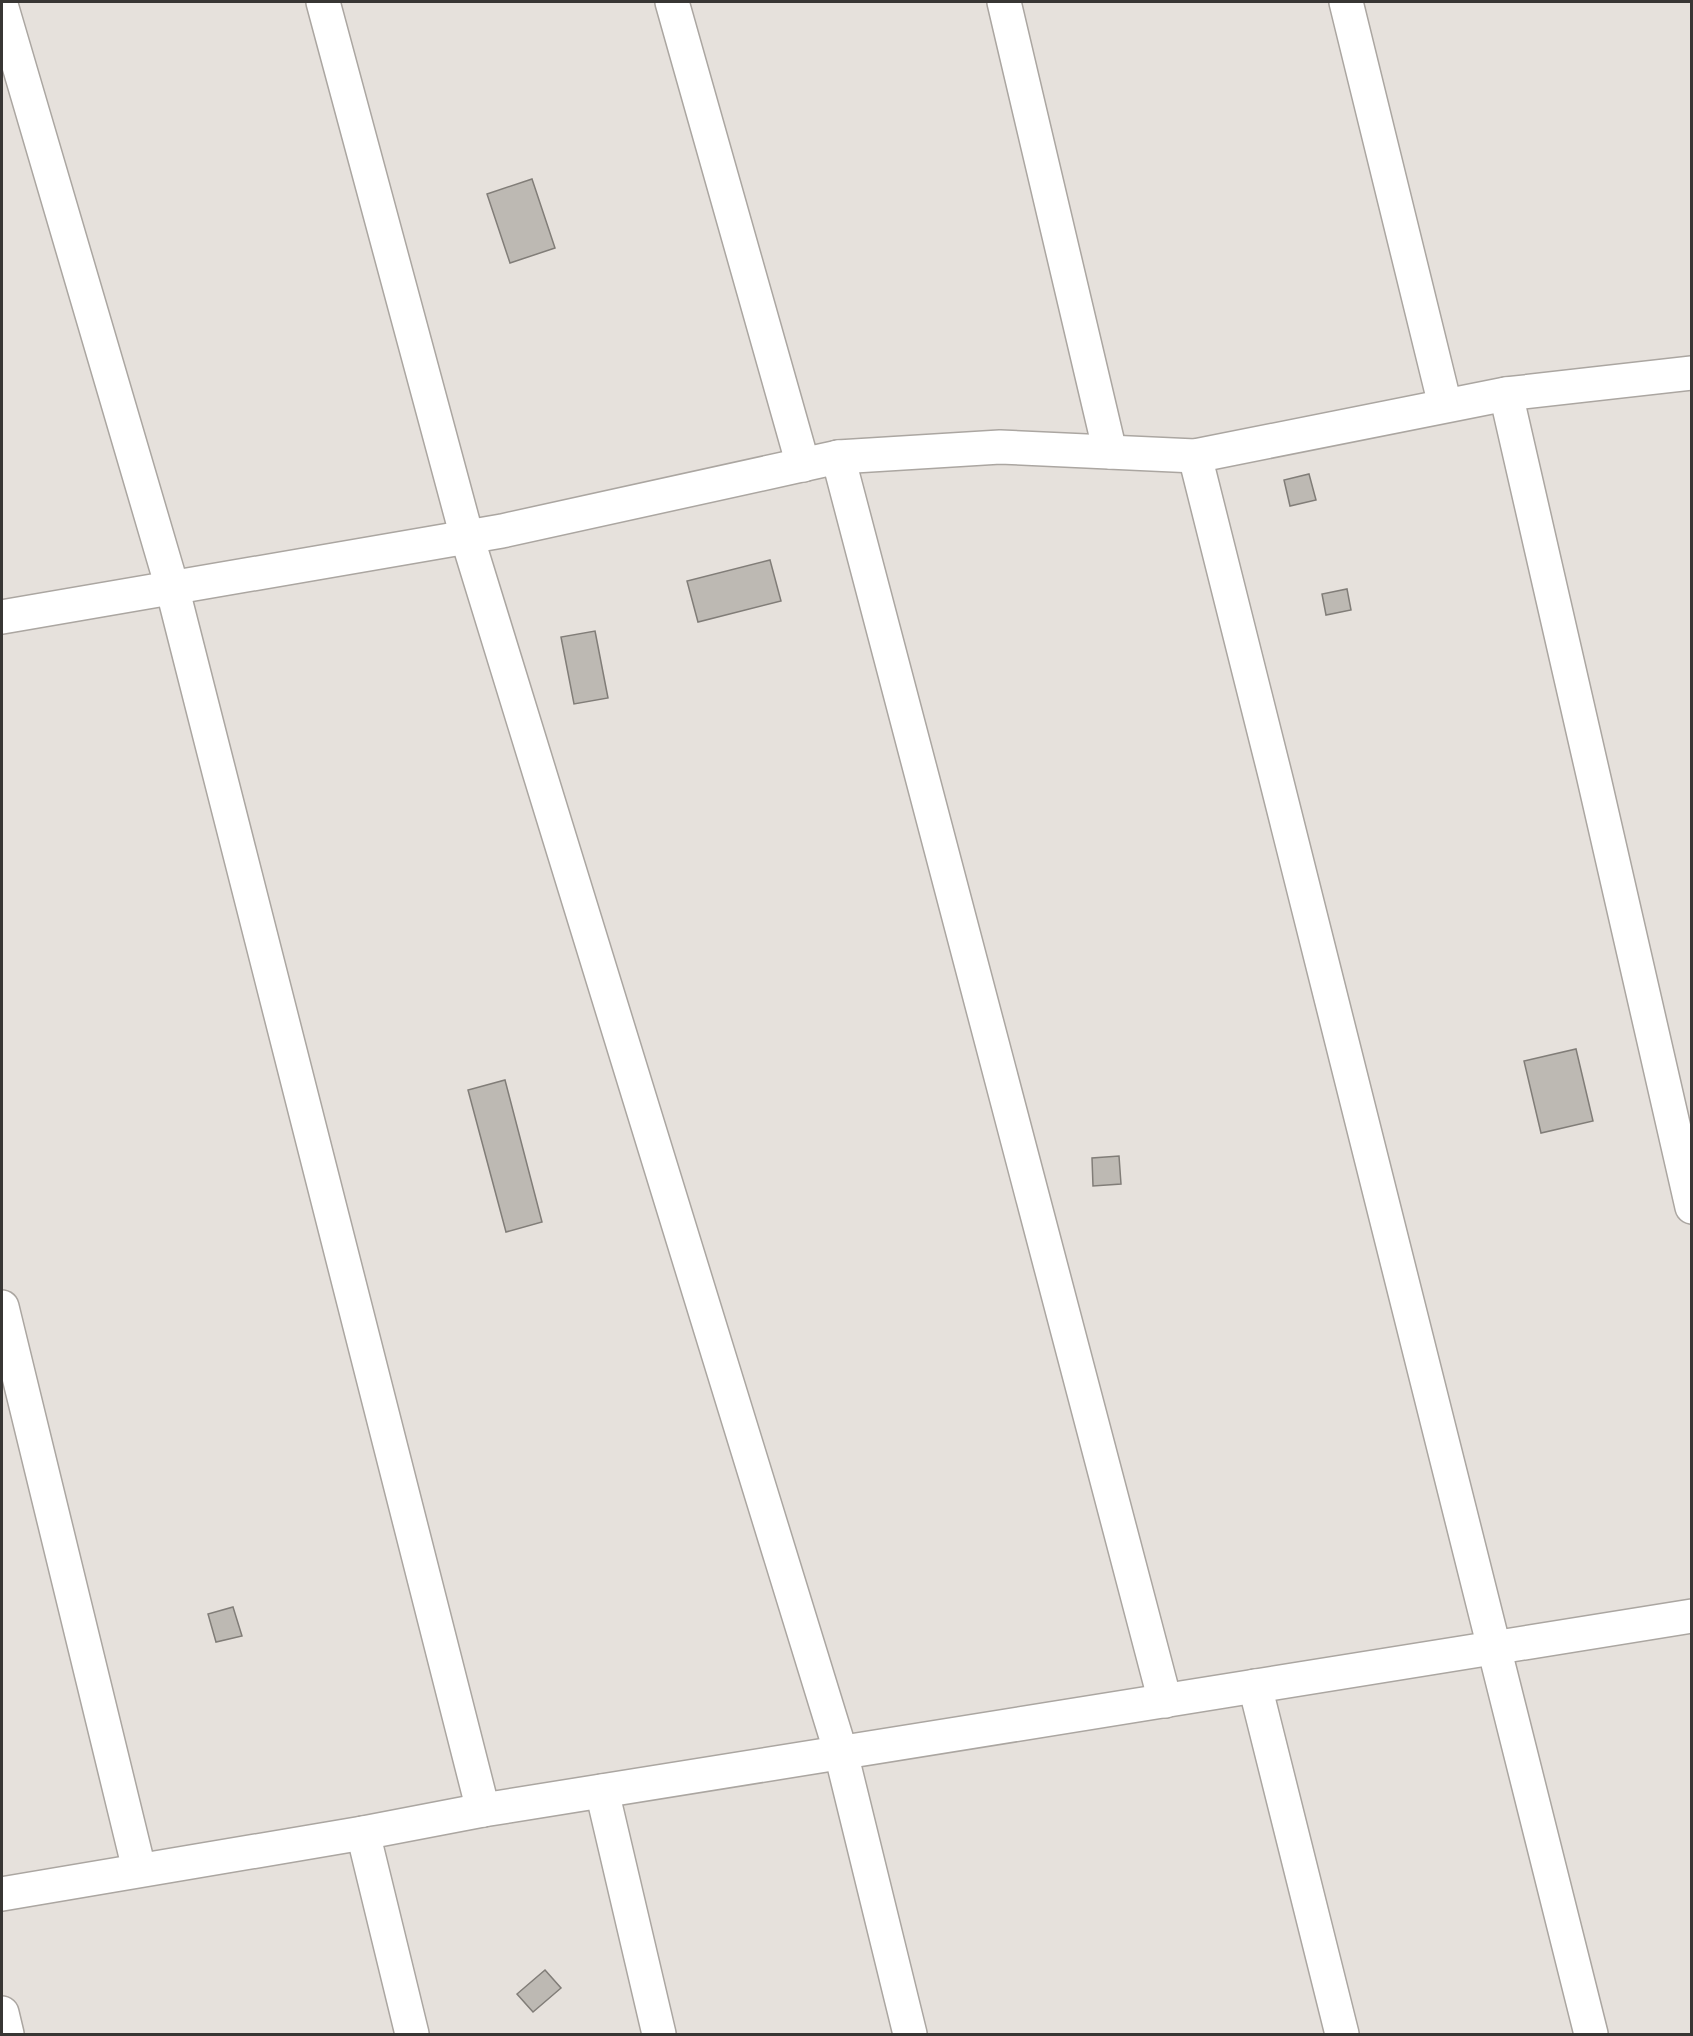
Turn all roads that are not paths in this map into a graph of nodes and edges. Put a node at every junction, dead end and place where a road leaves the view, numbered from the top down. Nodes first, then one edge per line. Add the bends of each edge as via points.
1 (323, 2) edge
2 (672, 2) edge
3 (1004, 2) edge
4 (1347, 2) edge
5 (2, 8) edge
6 (1692, 373) edge
7 (1506, 394) junction
8 (1444, 405) junction
9 (1110, 452) junction
10 (1195, 456) junction
11 (838, 457) junction
12 (803, 465) junction
13 (467, 537) junction
14 (172, 587) junction
15 (2, 617) edge
16 (1692, 1207) edge
17 (2, 1307) edge
18 (1692, 1616) edge
19 (1496, 1648) junction
20 (1255, 1686) junction
21 (1165, 1701) junction
22 (841, 1753) junction
23 (602, 1791) junction
24 (483, 1810) junction
25 (363, 1833) junction
26 (139, 1869) junction
27 (2, 1894) edge
28 (2, 2013) edge
29 (6, 2034) edge
30 (412, 2034) edge
31 (659, 2034) edge
32 (910, 2034) edge
33 (1342, 2034) edge
34 (1591, 2034) edge

1 - 13 street
2 - 12 street
3 - 9 street
4 - 8 street
5 - 14 street
6 - 7 street
7 - 8 street
7 - 16 street
8 - 10 street
9 - 10 street
9 - 11 street via 1000,447
10 - 19 street
11 - 12 street
11 - 21 street
12 - 13 street
13 - 14 street
13 - 22 street
14 - 15 street
14 - 24 street
17 - 26 street
18 - 19 street
19 - 20 street
19 - 34 street
20 - 21 street
20 - 33 street
21 - 22 street
22 - 23 street
22 - 32 street
23 - 24 street
23 - 31 street
24 - 25 street
25 - 26 street
25 - 30 street
26 - 27 street
28 - 29 street

